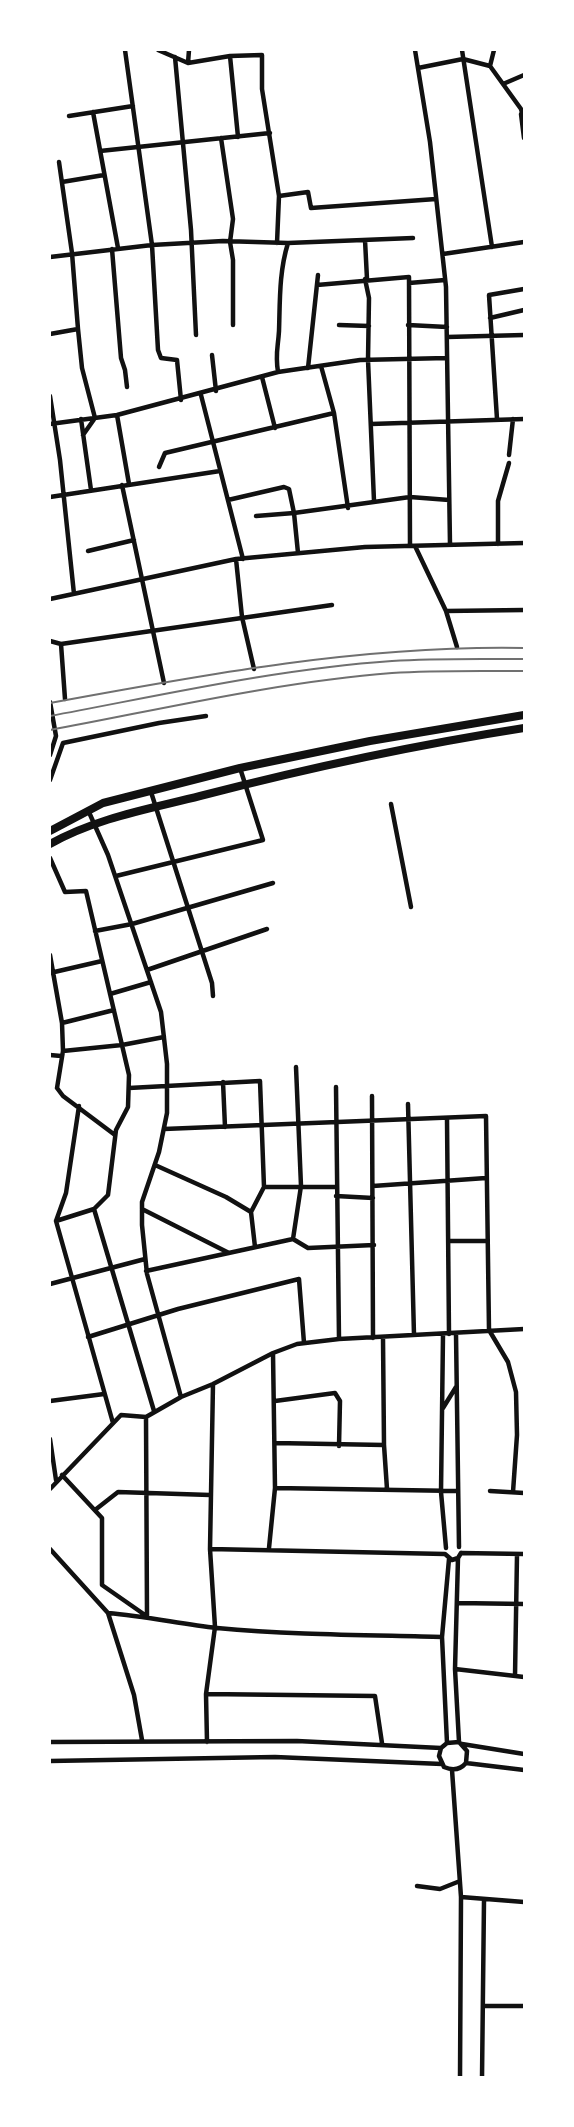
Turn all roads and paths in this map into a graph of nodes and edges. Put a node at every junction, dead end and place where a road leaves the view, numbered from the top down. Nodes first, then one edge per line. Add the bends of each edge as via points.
1 (125, 50) edge
2 (158, 50) edge
3 (189, 50) edge
4 (416, 50) edge
5 (462, 50) edge
6 (494, 50) edge
7 (230, 56) junction
8 (175, 57) junction
9 (463, 59) junction
10 (188, 63) junction
11 (490, 66) junction
12 (418, 68) junction
13 (525, 75) edge
14 (503, 84) junction
15 (133, 106) junction
16 (522, 110) edge
17 (93, 112) junction
18 (69, 116) dead end
19 (525, 119) edge
20 (270, 134) junction
21 (238, 136) junction
22 (221, 138) junction
23 (525, 138) edge
24 (183, 142) junction
25 (139, 146) junction
26 (100, 151) junction
27 (59, 162) dead end
28 (104, 175) junction
29 (62, 183) junction
30 (279, 196) junction
31 (436, 199) junction
32 (413, 238) dead end
33 (365, 240) junction
34 (230, 242) junction
35 (525, 242) edge
36 (192, 243) junction
37 (277, 243) junction
38 (288, 243) junction
39 (152, 245) junction
40 (492, 247) junction
41 (115, 248) junction
42 (72, 253) junction
43 (442, 254) junction
44 (50, 257) edge
45 (318, 274) dead end
46 (366, 279) junction
47 (446, 280) junction
48 (409, 282) junction
49 (317, 285) junction
50 (525, 289) edge
51 (525, 310) edge
52 (490, 318) junction
53 (233, 325) dead end
54 (339, 325) dead end
55 (408, 325) junction
56 (369, 326) junction
57 (447, 327) junction
58 (78, 329) junction
59 (50, 334) edge
60 (490, 334) junction
61 (196, 335) dead end
62 (525, 335) edge
63 (447, 337) junction
64 (212, 355) dead end
65 (447, 358) junction
66 (408, 359) junction
67 (368, 360) junction
68 (321, 366) junction
69 (308, 368) junction
70 (278, 372) junction
71 (262, 377) junction
72 (127, 387) dead end
73 (216, 391) junction
74 (201, 395) junction
75 (50, 396) edge
76 (181, 400) junction
77 (334, 413) junction
78 (117, 415) junction
79 (95, 418) junction
80 (496, 419) junction
81 (513, 419) junction
82 (525, 419) edge
83 (81, 420) junction
84 (447, 420) junction
85 (408, 422) junction
86 (52, 424) edge
87 (371, 424) junction
88 (275, 428) junction
89 (83, 435) junction
90 (213, 443) junction
91 (58, 445) junction
92 (50, 447) edge
93 (509, 455) dead end
94 (509, 463) dead end
95 (159, 467) dead end
96 (220, 471) junction
97 (129, 484) junction
98 (122, 485) junction
99 (91, 490) junction
100 (62, 495) junction
101 (50, 497) edge
102 (410, 497) junction
103 (228, 500) junction
104 (449, 500) junction
105 (374, 501) junction
106 (348, 508) junction
107 (294, 513) junction
108 (256, 516) dead end
109 (134, 540) junction
110 (525, 543) edge
111 (498, 544) junction
112 (450, 545) junction
113 (412, 546) junction
114 (88, 551) dead end
115 (298, 553) junction
116 (243, 559) junction
117 (236, 560) junction
118 (143, 579) junction
119 (74, 594) junction
120 (50, 599) edge
121 (332, 605) dead end
122 (525, 610) edge
123 (446, 611) junction
124 (242, 617) junction
125 (154, 632) junction
126 (50, 641) edge
127 (61, 644) junction
128 (457, 647) dead end
129 (254, 669) dead end
130 (164, 683) dead end
131 (65, 699) dead end
132 (50, 702) edge
133 (525, 715) edge
134 (206, 716) dead end
135 (513, 716) junction
136 (525, 728) edge
137 (514, 730) junction
138 (50, 755) edge
139 (240, 768) junction
140 (50, 780) edge
141 (247, 784) junction
142 (151, 792) junction
143 (391, 804) dead end
144 (156, 807) junction
145 (88, 810) junction
146 (94, 823) junction
147 (50, 831) edge
148 (50, 844) edge
149 (50, 858) edge
150 (173, 862) junction
151 (116, 876) junction
152 (273, 883) dead end
153 (411, 907) dead end
154 (188, 908) junction
155 (132, 924) junction
156 (267, 929) dead end
157 (95, 931) junction
158 (202, 952) junction
159 (50, 955) edge
160 (102, 961) junction
161 (147, 970) junction
162 (51, 972) edge
163 (151, 982) junction
164 (110, 994) junction
165 (213, 996) dead end
166 (114, 1010) junction
167 (62, 1023) junction
168 (164, 1037) junction
169 (122, 1046) junction
170 (62, 1053) junction
171 (50, 1055) edge
172 (296, 1067) dead end
173 (223, 1082) junction
174 (167, 1087) junction
175 (336, 1087) dead end
176 (129, 1088) junction
177 (372, 1096) dead end
178 (408, 1104) dead end
179 (79, 1106) junction
180 (409, 1119) junction
181 (447, 1119) junction
182 (373, 1121) junction
183 (336, 1123) junction
184 (299, 1124) junction
185 (261, 1125) junction
186 (225, 1126) junction
187 (164, 1128) junction
188 (115, 1135) junction
189 (155, 1165) junction
190 (486, 1178) junction
191 (448, 1180) junction
192 (411, 1184) junction
193 (264, 1186) junction
194 (301, 1186) junction
195 (373, 1186) junction
196 (336, 1187) junction
197 (336, 1196) junction
198 (373, 1198) junction
199 (94, 1209) junction
200 (142, 1209) junction
201 (251, 1212) junction
202 (56, 1221) junction
203 (293, 1239) junction
204 (449, 1241) junction
205 (487, 1241) junction
206 (374, 1245) junction
207 (336, 1246) junction
208 (255, 1247) junction
209 (230, 1253) junction
210 (145, 1260) junction
211 (111, 1267) junction
212 (146, 1271) junction
213 (72, 1280) junction
214 (50, 1284) edge
215 (159, 1315) junction
216 (128, 1324) junction
217 (525, 1329) edge
218 (489, 1330) junction
219 (446, 1334) junction
220 (456, 1334) junction
221 (414, 1335) junction
222 (88, 1337) junction
223 (339, 1338) junction
224 (373, 1338) junction
225 (384, 1338) junction
226 (304, 1343) junction
227 (273, 1353) junction
228 (213, 1384) junction
229 (457, 1386) junction
230 (516, 1392) junction
231 (525, 1392) edge
232 (104, 1394) junction
233 (181, 1397) junction
234 (50, 1401) edge
235 (275, 1401) junction
236 (442, 1410) junction
237 (154, 1412) junction
238 (146, 1417) junction
239 (113, 1423) junction
240 (518, 1435) junction
241 (525, 1435) edge
242 (50, 1439) edge
243 (275, 1443) junction
244 (384, 1445) junction
245 (339, 1446) junction
246 (62, 1475) junction
247 (56, 1480) junction
248 (274, 1488) junction
249 (50, 1489) edge
250 (387, 1490) junction
251 (459, 1491) junction
252 (490, 1491) dead end
253 (441, 1492) junction
254 (513, 1492) junction
255 (146, 1493) junction
256 (525, 1493) edge
257 (210, 1495) junction
258 (95, 1510) junction
259 (459, 1547) junction
260 (269, 1548) junction
261 (50, 1549) edge
262 (210, 1549) junction
263 (447, 1553) junction
264 (525, 1554) edge
265 (517, 1555) junction
266 (460, 1556) junction
267 (458, 1603) junction
268 (516, 1604) junction
269 (525, 1604) edge
270 (108, 1613) junction
271 (147, 1616) junction
272 (215, 1627) junction
273 (516, 1633) junction
274 (525, 1634) edge
275 (442, 1637) junction
276 (455, 1669) junction
277 (515, 1676) junction
278 (525, 1677) edge
279 (206, 1694) junction
280 (142, 1740) junction
281 (50, 1742) edge
282 (207, 1742) junction
283 (382, 1743) junction
284 (447, 1743) junction
285 (460, 1743) junction
286 (441, 1748) junction
287 (525, 1754) edge
288 (50, 1761) edge
289 (466, 1763) junction
290 (442, 1764) junction
291 (452, 1770) junction
292 (525, 1770) edge
293 (460, 1881) junction
294 (417, 1886) dead end
295 (461, 1898) junction
296 (484, 1900) junction
297 (525, 1902) edge
298 (483, 2006) junction
299 (525, 2006) edge
300 (460, 2078) edge
301 (482, 2078) edge

1 - 15 street
2 - 8 street
3 - 10 street
4 - 12 street
5 - 9 street
6 - 11 street
7 - 10 street
7 - 20 street via 262,55 262,89
7 - 21 street
8 - 10 street
8 - 24 street
9 - 11 street
9 - 12 street
9 - 40 street
11 - 14 street
12 - 31 street
13 - 14 street
14 - 16 street
15 - 17 street
15 - 25 street
16 - 19 street
16 - 23 street
17 - 18 street
17 - 26 street
20 - 21 street
20 - 30 street
21 - 22 street
22 - 24 street
22 - 34 street via 233,219
24 - 25 street
24 - 36 street
25 - 26 street
25 - 39 street
26 - 28 street
27 - 29 street
28 - 29 street
28 - 41 street
29 - 42 street
30 - 31 street via 308,192 311,208
30 - 37 street
31 - 43 street
32 - 33 street
33 - 38 street
33 - 46 street
34 - 36 street
34 - 37 street
34 - 53 street
35 - 40 street
36 - 39 street
36 - 61 street
37 - 38 street
38 - 70 street via 282,264 275,354
39 - 41 street
39 - 76 street via 158,351 161,358 177,360
40 - 43 street
41 - 42 street
41 - 72 street via 121,358
42 - 44 street
42 - 58 street
43 - 47 street
45 - 49 street
46 - 48 street via 409,278
46 - 49 street
46 - 56 street
47 - 48 street
47 - 57 street
48 - 55 street
49 - 69 street
50 - 52 street via 489,295
51 - 52 street
52 - 60 street
54 - 56 street
55 - 57 street
55 - 66 street
56 - 67 street
57 - 63 street
58 - 59 street
58 - 79 street via 82,368
60 - 62 street
60 - 63 street
60 - 80 street
63 - 65 street
64 - 73 street
65 - 66 street
65 - 84 street
66 - 67 street
66 - 85 street
67 - 68 street
67 - 87 street
68 - 69 street
68 - 77 street
69 - 70 street
70 - 71 street
71 - 73 street
71 - 88 street
73 - 74 street
74 - 76 street
74 - 90 street
75 - 86 street
76 - 78 street
77 - 88 street
77 - 106 street
78 - 79 street
78 - 97 street
79 - 83 street
79 - 89 street
80 - 81 street
80 - 84 street
81 - 82 street
81 - 93 street
83 - 86 street
83 - 89 street
84 - 85 street
84 - 104 street
85 - 87 street
85 - 102 street
86 - 91 street
87 - 105 street
88 - 90 street
89 - 99 street
90 - 95 street via 165,453
90 - 96 street
91 - 92 street
91 - 100 street
94 - 111 street via 498,501
96 - 97 street
96 - 103 street
97 - 98 street
98 - 99 street
98 - 109 street
99 - 100 street
100 - 101 street
100 - 119 street
102 - 104 street
102 - 105 street
102 - 113 street
103 - 107 street via 284,487 291,493
103 - 116 street
104 - 112 street
105 - 106 street
106 - 107 street
107 - 108 street
107 - 115 street
109 - 114 street
109 - 118 street
110 - 111 street
111 - 112 street
112 - 113 street
113 - 115 street
113 - 123 street
115 - 116 street
116 - 117 street
117 - 118 street
117 - 124 street
118 - 119 street
118 - 125 street
119 - 120 street
121 - 124 street
122 - 123 street
123 - 128 street
124 - 125 street
124 - 129 street
125 - 127 street
125 - 130 street
126 - 127 street
127 - 131 street
132 - 138 street via 56,736
133 - 135 main road
134 - 140 street via 63,743
135 - 137 main road
135 - 139 main road
136 - 137 main road
137 - 141 main road via 375,754
139 - 141 street
139 - 142 main road
141 - 144 main road
141 - 150 street via 262,840
142 - 144 street
142 - 145 main road
143 - 153 street
144 - 146 main road
144 - 150 street
145 - 146 street
145 - 147 main road
146 - 148 main road
146 - 151 street
149 - 157 street via 65,892 86,891
150 - 151 street
150 - 154 street
151 - 155 street
152 - 154 street
154 - 155 street
154 - 158 street
155 - 157 street
155 - 161 street
156 - 158 street
157 - 160 street
158 - 161 street
158 - 165 street
159 - 162 street
160 - 162 street
160 - 164 street
161 - 163 street
162 - 167 street
163 - 164 street
163 - 168 street
164 - 166 street
166 - 167 street
166 - 169 street
167 - 170 street
168 - 169 street
168 - 174 street
169 - 170 street
169 - 176 street
170 - 171 street
170 - 179 street via 57,1088
172 - 184 street
173 - 174 street
173 - 185 street via 260,1081
173 - 186 street
174 - 176 street
174 - 187 street
175 - 183 street
176 - 188 street via 128,1107
177 - 182 street
178 - 180 street
179 - 188 street
179 - 202 street via 66,1193
180 - 181 street
180 - 182 street
180 - 192 street
181 - 190 street via 486,1116
181 - 191 street
182 - 183 street
182 - 195 street
183 - 184 street
183 - 196 street
184 - 185 street
184 - 194 street
185 - 186 street
185 - 193 street
186 - 187 street
187 - 189 street
188 - 199 street via 108,1195
189 - 200 street
189 - 201 street
190 - 191 street
190 - 205 street
191 - 192 street
191 - 204 street
192 - 195 street
192 - 221 street
193 - 194 street
193 - 201 street
194 - 196 street
194 - 203 street
195 - 198 street
196 - 197 street
197 - 198 street
197 - 207 street
198 - 206 street
199 - 202 street
199 - 211 street
200 - 209 street
200 - 210 street
201 - 208 street
202 - 213 street
203 - 207 street via 308,1248
203 - 208 street
204 - 205 street
204 - 219 street
205 - 218 street
206 - 207 street
206 - 224 street
207 - 223 street
208 - 209 street
209 - 212 street
210 - 211 street
210 - 212 street
211 - 213 street
211 - 216 street
212 - 215 street
213 - 214 street
213 - 222 street
215 - 216 street
215 - 226 street via 299,1280
215 - 233 street
216 - 222 street
216 - 237 street
217 - 218 street
218 - 220 street
218 - 230 street via 508,1362
219 - 220 street
219 - 221 street
219 - 236 street
220 - 229 street
221 - 225 street
222 - 232 street
223 - 224 street
223 - 226 street
224 - 225 street
225 - 244 street
226 - 227 street
227 - 228 street
227 - 235 street
228 - 233 street
228 - 257 street
229 - 236 street
229 - 251 street
230 - 231 street
230 - 240 street
232 - 234 street
232 - 239 street
233 - 237 street
235 - 243 street
235 - 245 street via 335,1393 340,1401
236 - 253 street
237 - 238 street
238 - 239 street via 122,1415
238 - 255 street
239 - 246 street
240 - 241 street
240 - 254 street
242 - 247 street
243 - 245 street
243 - 248 street
244 - 245 street
244 - 250 street
246 - 247 street
246 - 258 street
247 - 249 street
248 - 250 street
248 - 260 street
250 - 253 street
251 - 253 street
251 - 259 street
252 - 254 street
253 - 263 street
254 - 256 street
255 - 257 street
255 - 258 street via 118,1491
255 - 271 street
257 - 262 street
258 - 271 street via 102,1518 102,1585
259 - 263 street via 454,1544
259 - 266 street
260 - 262 street
260 - 263 street
261 - 270 street
262 - 272 street
263 - 266 street
263 - 275 street
264 - 265 street
265 - 266 street
265 - 268 street
266 - 267 street
267 - 268 street
267 - 276 street
268 - 269 street
268 - 273 street
270 - 271 street
270 - 280 street via 134,1695
271 - 272 street
272 - 275 street via 317,1635
272 - 279 street
273 - 274 street
273 - 277 street
275 - 284 street
276 - 277 street
276 - 285 street
277 - 278 street
279 - 282 street
279 - 283 street via 375,1696
280 - 281 street
280 - 282 street
282 - 283 street
283 - 286 street
284 - 285 street
284 - 286 street
285 - 287 street
285 - 289 street via 467,1751
286 - 290 street
288 - 290 street via 275,1757
289 - 291 street
289 - 292 street
290 - 291 street
291 - 293 street
293 - 294 street via 440,1889
293 - 295 street
295 - 296 street
295 - 300 street
296 - 297 street
296 - 298 street
298 - 299 street
298 - 301 street

